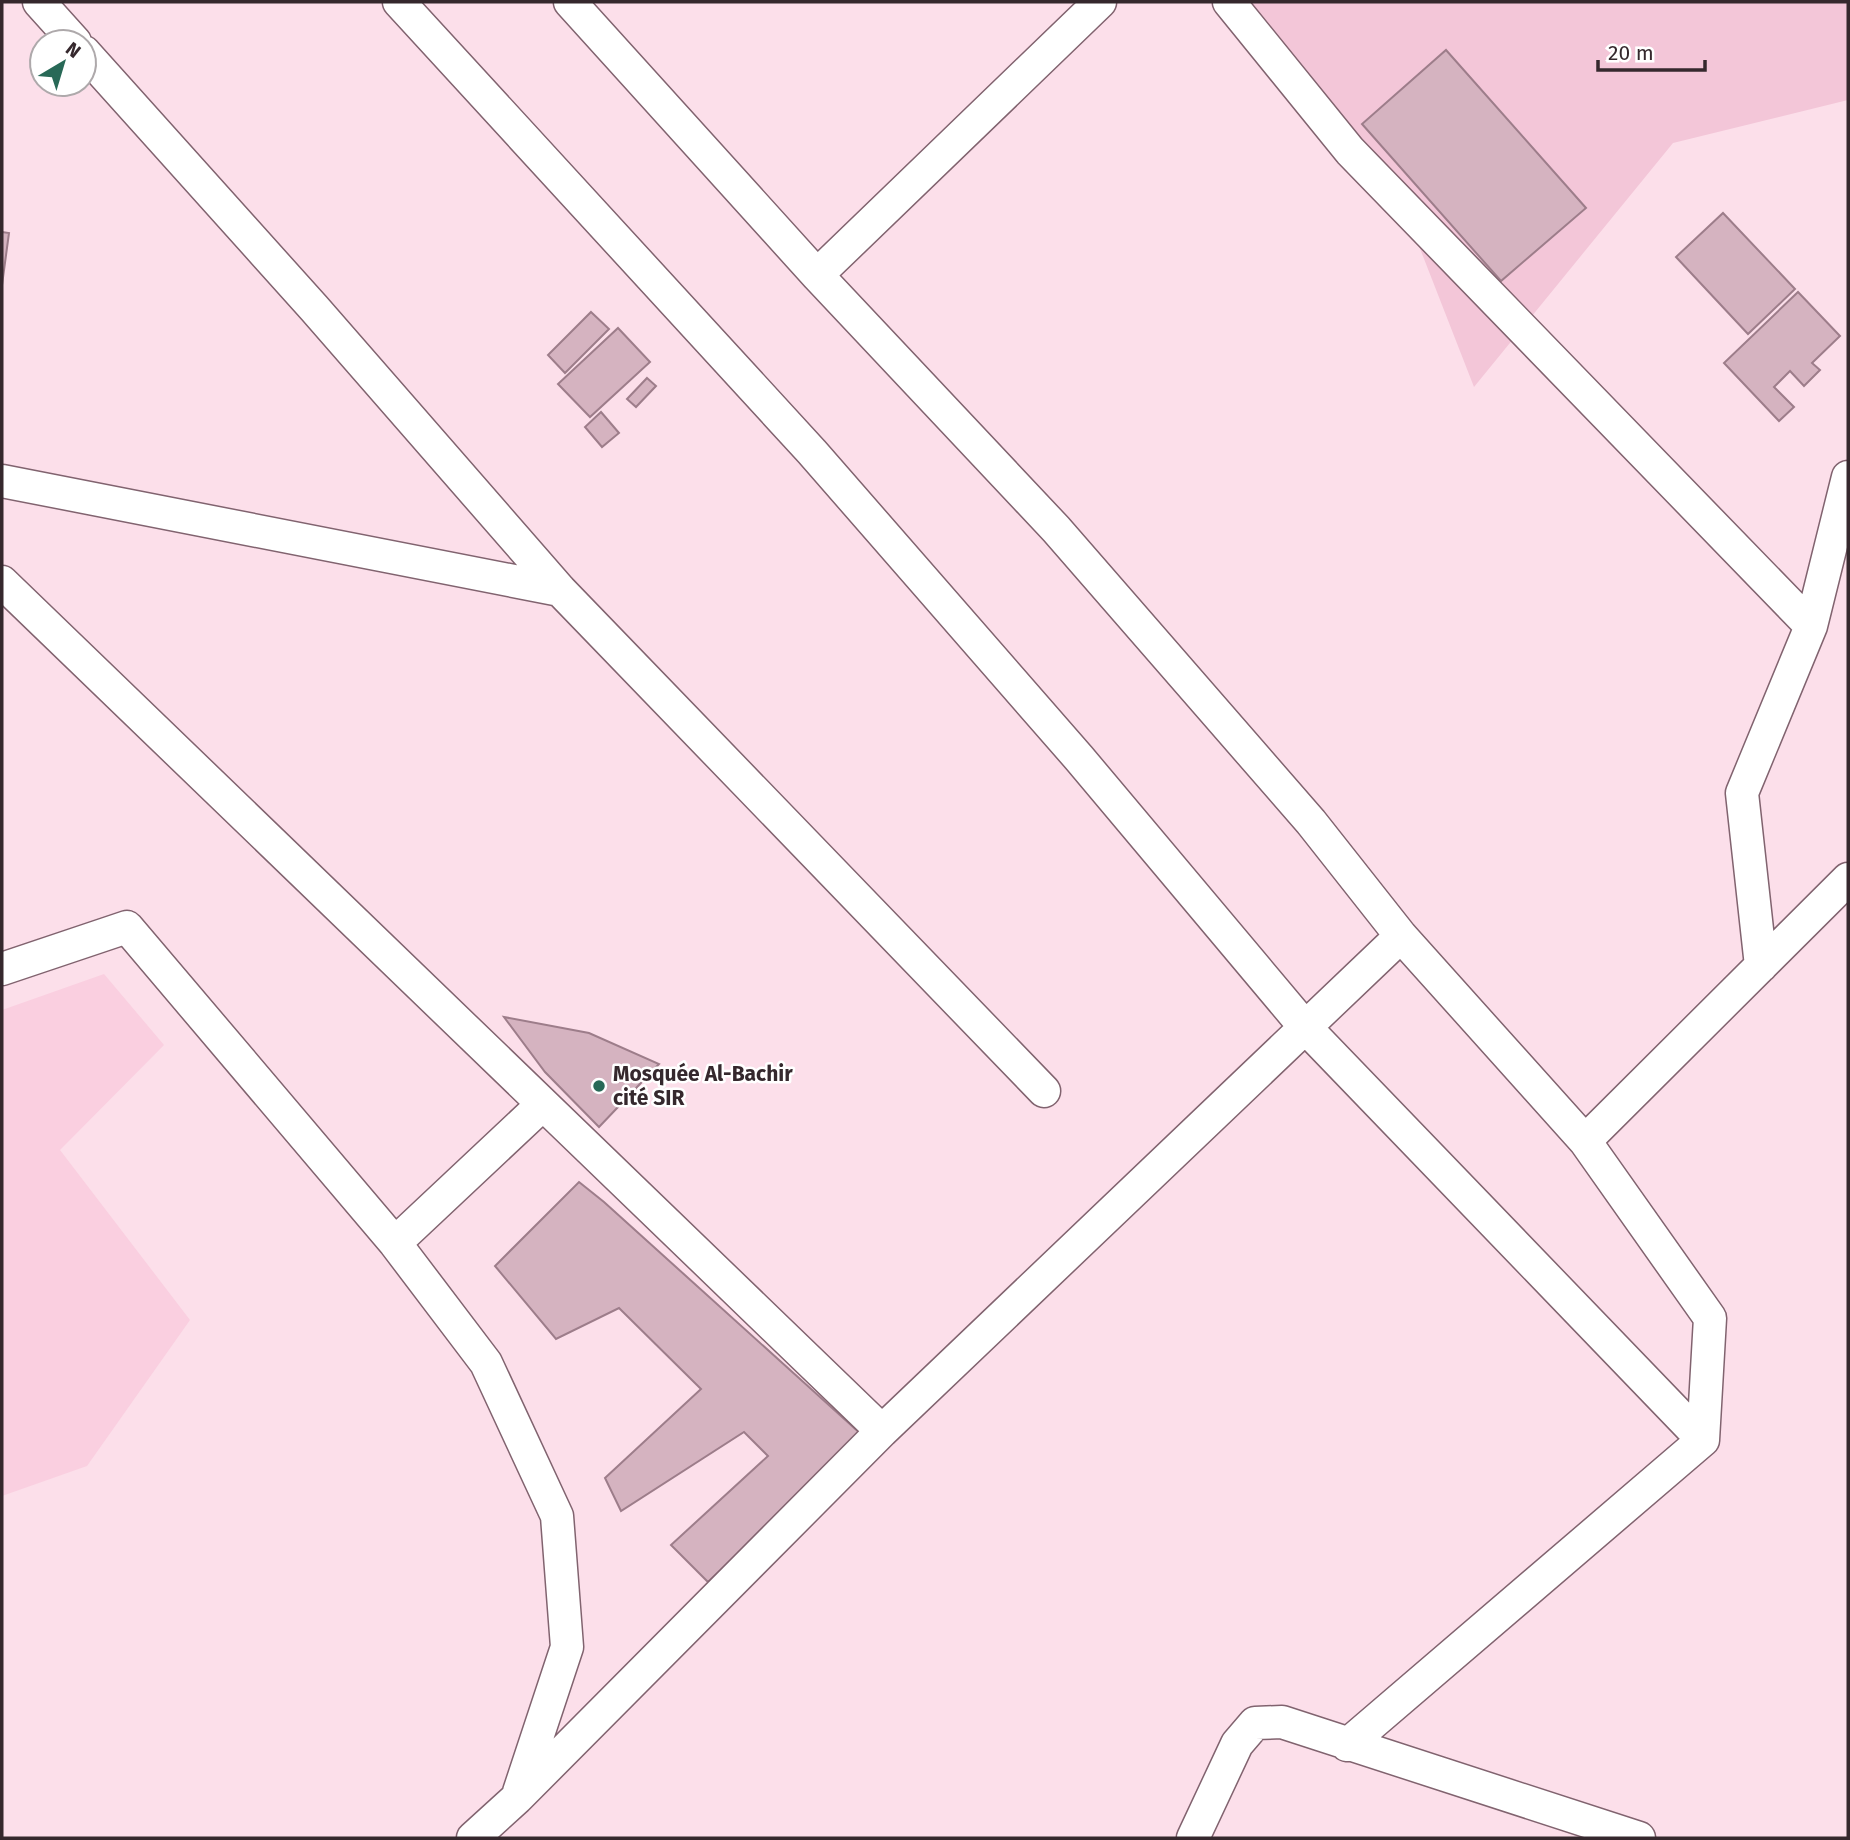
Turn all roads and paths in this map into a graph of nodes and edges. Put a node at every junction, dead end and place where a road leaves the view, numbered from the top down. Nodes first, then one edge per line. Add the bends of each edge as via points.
1 (38, 2) edge
2 (399, 2) edge
3 (570, 2) edge
4 (1100, 2) edge
5 (1229, 2) edge
6 (62, 28) edge
7 (98, 68) edge
8 (817, 275) junction
9 (1848, 477) edge
10 (2, 481) edge
11 (2, 582) edge
12 (559, 590) junction
13 (1811, 626) junction
14 (1848, 879) edge
15 (1401, 936) junction
16 (1761, 966) junction
17 (2, 969) edge
18 (1305, 1027) junction
19 (1044, 1091) dead end
20 (543, 1104) junction
21 (1585, 1141) junction
22 (395, 1243) junction
23 (882, 1431) junction
24 (1703, 1440) junction
25 (1347, 1745) junction
26 (517, 1798) junction
27 (472, 1838) edge
28 (1193, 1838) edge
29 (1639, 1838) edge

1 - 6 street
2 - 18 street via 812,452 1079,758
3 - 8 street
4 - 8 street
5 - 13 street via 1350,151
7 - 12 street
8 - 15 street via 1056,529 1311,822
9 - 13 street
10 - 12 street
11 - 20 street
12 - 19 street
13 - 16 street via 1742,793
14 - 16 street
15 - 18 street
15 - 21 street
16 - 21 street
17 - 22 street via 127,927
18 - 23 street
18 - 24 street
20 - 22 street
20 - 23 street
21 - 24 street via 1710,1318
22 - 26 street via 486,1363 557,1516 567,1647
23 - 26 street
24 - 25 street
25 - 28 street via 1282,1722 1255,1723 1237,1744
25 - 29 street
26 - 27 street

